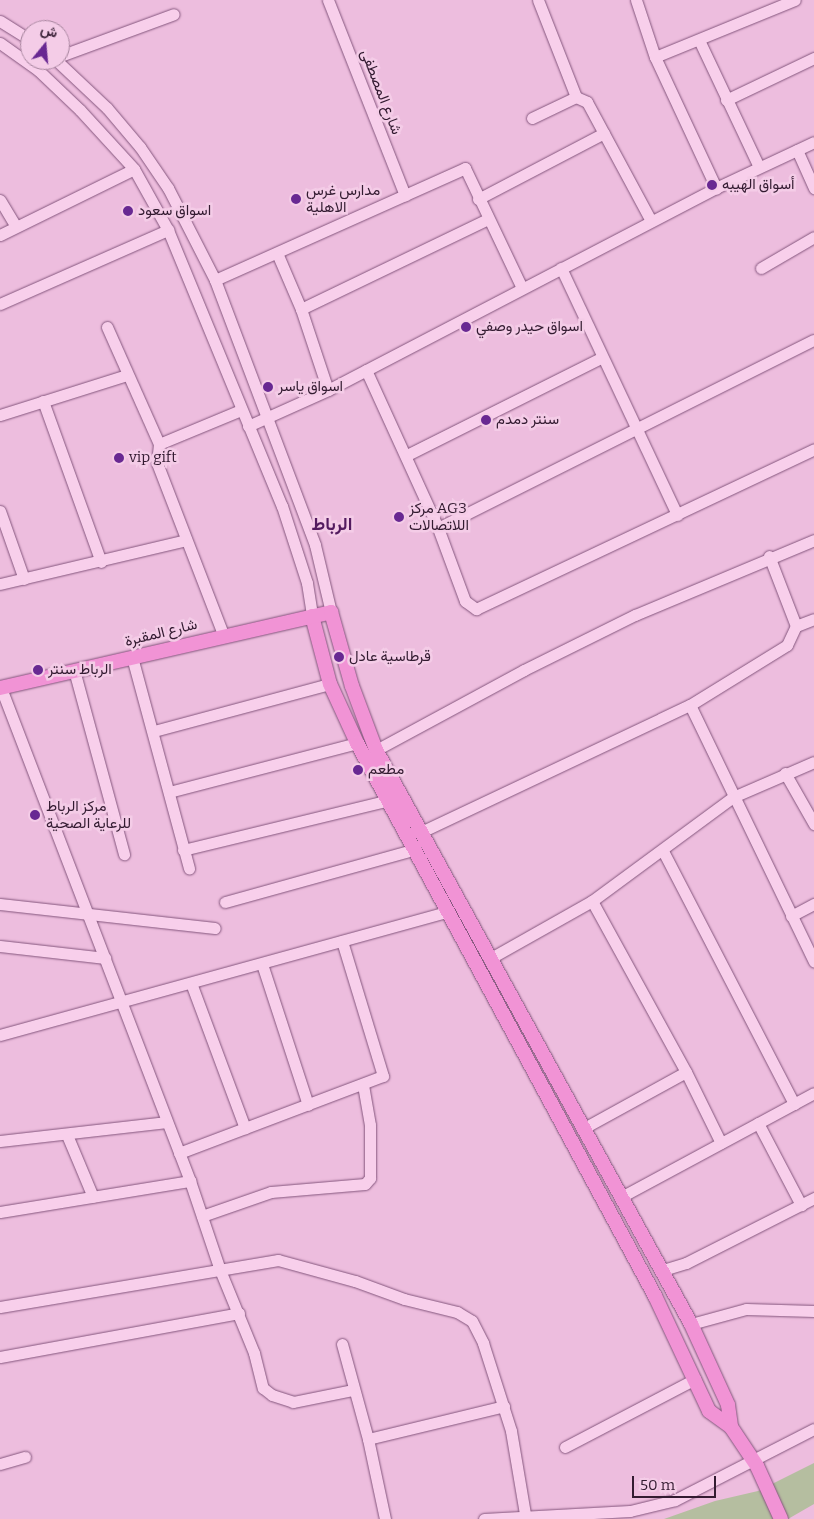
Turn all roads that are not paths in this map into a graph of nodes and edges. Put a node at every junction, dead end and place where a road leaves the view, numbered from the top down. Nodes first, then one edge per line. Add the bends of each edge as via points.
1 (328, 0) edge
2 (538, 0) edge
3 (636, 0) edge
4 (796, 0) edge
5 (779, 4) edge
6 (174, 14) dead end
7 (0, 21) edge
8 (20, 34) edge
9 (699, 40) junction
10 (0, 43) edge
11 (70, 52) edge
12 (655, 57) junction
13 (814, 58) edge
14 (66, 70) edge
15 (576, 97) junction
16 (726, 100) junction
17 (110, 112) junction
18 (532, 118) dead end
19 (93, 125) junction
20 (604, 133) junction
21 (814, 142) edge
22 (797, 150) junction
23 (759, 167) junction
24 (134, 169) junction
25 (716, 188) junction
26 (814, 188) edge
27 (405, 195) junction
28 (478, 199) junction
29 (0, 200) edge
30 (488, 219) junction
31 (651, 221) junction
32 (16, 227) junction
33 (168, 230) junction
34 (0, 235) edge
35 (814, 237) edge
36 (277, 253) junction
37 (561, 268) junction
38 (761, 268) dead end
39 (215, 280) junction
40 (522, 288) junction
41 (0, 304) edge
42 (301, 309) junction
43 (107, 327) dead end
44 (814, 340) edge
45 (601, 358) junction
46 (366, 370) junction
47 (128, 375) junction
48 (328, 390) junction
49 (43, 401) junction
50 (242, 410) junction
51 (0, 415) edge
52 (268, 418) junction
53 (248, 426) junction
54 (635, 428) junction
55 (159, 444) junction
56 (814, 449) edge
57 (407, 456) junction
58 (0, 511) edge
59 (677, 515) junction
60 (438, 528) junction
61 (186, 540) junction
62 (814, 540) edge
63 (769, 556) junction
64 (101, 562) junction
65 (24, 579) junction
66 (0, 584) edge
67 (331, 612) junction
68 (312, 616) junction
69 (814, 619) edge
70 (796, 626) junction
71 (223, 634) junction
72 (132, 657) junction
73 (74, 670) junction
74 (330, 684) junction
75 (0, 688) edge
76 (690, 705) junction
77 (154, 731) junction
78 (357, 743) junction
79 (376, 750) junction
80 (814, 762) edge
81 (785, 774) junction
82 (169, 792) junction
83 (734, 797) junction
84 (390, 800) junction
85 (814, 824) edge
86 (421, 832) junction
87 (416, 849) junction
88 (183, 850) junction
89 (664, 851) junction
90 (124, 854) dead end
91 (189, 868) dead end
92 (592, 901) junction
93 (225, 902) dead end
94 (0, 904) edge
95 (814, 904) edge
96 (447, 912) junction
97 (89, 916) junction
98 (791, 916) junction
99 (215, 928) dead end
100 (342, 941) junction
101 (0, 946) edge
102 (105, 958) junction
103 (489, 959) junction
104 (814, 962) edge
105 (262, 964) junction
106 (191, 984) junction
107 (122, 1002) junction
108 (0, 1035) edge
109 (538, 1047) junction
110 (524, 1055) junction
111 (686, 1072) junction
112 (364, 1085) junction
113 (814, 1093) edge
114 (794, 1104) junction
115 (308, 1105) junction
116 (167, 1122) junction
117 (758, 1123) junction
118 (245, 1128) junction
119 (584, 1128) junction
120 (68, 1135) junction
121 (0, 1141) edge
122 (721, 1144) junction
123 (179, 1153) junction
124 (190, 1181) junction
125 (93, 1196) junction
126 (621, 1197) junction
127 (814, 1198) edge
128 (801, 1204) junction
129 (0, 1212) edge
130 (202, 1216) junction
131 (220, 1270) junction
132 (663, 1270) junction
133 (0, 1307) edge
134 (814, 1311) edge
135 (239, 1313) junction
136 (691, 1324) junction
137 (342, 1344) dead end
138 (0, 1357) edge
139 (695, 1378) junction
140 (353, 1390) junction
141 (504, 1406) junction
142 (731, 1427) junction
143 (814, 1428) edge
144 (368, 1439) junction
145 (566, 1447) dead end
146 (26, 1457) dead end
147 (754, 1462) junction
148 (0, 1464) edge
149 (525, 1514) junction
150 (385, 1519) edge
151 (484, 1519) edge
152 (781, 1519) edge

1 - 27 street, شارع المصطفى
2 - 15 street
3 - 12 street
4 - 5 street
5 - 9 street
6 - 11 street
7 - 8 street
9 - 12 street
9 - 16 street
10 - 19 street via 38,70
12 - 25 street
13 - 16 street
14 - 17 street
15 - 18 street
15 - 20 street via 587,102
16 - 23 street
17 - 19 street
17 - 39 street via 140,147 168,188
19 - 24 street
20 - 28 street
20 - 31 street
21 - 22 street
22 - 23 street
22 - 26 street
23 - 25 street
24 - 32 street
24 - 33 street
25 - 31 street
27 - 28 street via 465,168
27 - 36 street
28 - 30 street
29 - 32 street
30 - 40 street
30 - 42 street
31 - 37 street
32 - 34 street
33 - 41 street
33 - 50 street
35 - 38 street
36 - 39 street
36 - 42 street
37 - 40 street
37 - 45 street
39 - 52 street
40 - 46 street
42 - 48 street
43 - 47 street
44 - 54 street
45 - 54 street
45 - 57 street
46 - 48 street
46 - 57 street
47 - 49 street
47 - 55 street
48 - 52 street
49 - 51 street
49 - 64 street
50 - 53 street
50 - 55 street
52 - 53 street
52 - 67 street via 315,546
53 - 68 street via 296,546
54 - 59 street
54 - 60 street
55 - 61 street via 156,463
56 - 59 street
57 - 60 street
58 - 65 street
59 - 60 street via 480,609 466,604
61 - 64 street
61 - 71 street
62 - 63 street
63 - 70 street
63 - 79 street via 626,620
64 - 65 street
65 - 66 street
67 - 68 main road, شارع المقبرة
67 - 79 main road via 352,686
68 - 71 main road, شارع المقبرة
68 - 74 main road
69 - 70 street
70 - 76 street via 792,639 783,648
71 - 72 main road, شارع المقبرة
72 - 73 main road, شارع المقبرة
72 - 77 street
73 - 75 main road, شارع المقبرة
73 - 90 street
74 - 77 street
74 - 78 main road
75 - 97 street
76 - 83 street
76 - 86 street
77 - 82 street
78 - 82 street
78 - 84 main road
79 - 86 main road
80 - 81 street
81 - 83 street
81 - 85 street
82 - 88 street
83 - 89 street
83 - 98 street
84 - 87 main road
84 - 88 street
86 - 103 main road
87 - 93 street
87 - 96 main road
88 - 91 street
89 - 92 street
89 - 114 street
92 - 103 street
92 - 111 street
94 - 97 street
95 - 98 street
96 - 100 street
96 - 110 main road
97 - 99 street
97 - 102 street
98 - 104 street
100 - 105 street
100 - 112 street via 382,1069 383,1076
101 - 102 street
102 - 107 street
103 - 109 main road
105 - 106 street
105 - 115 street
106 - 107 street
106 - 118 street
107 - 108 street
107 - 116 street
109 - 110 main road
109 - 119 main road
110 - 139 main road via 655,1296
111 - 119 street
111 - 122 street
112 - 115 street
112 - 130 street via 370,1125 370,1178 365,1184 271,1192
113 - 114 street
114 - 117 street
115 - 118 street
116 - 120 street
116 - 123 street
117 - 122 street
117 - 128 street
118 - 123 street
119 - 126 main road
120 - 121 street
120 - 125 street
122 - 126 street
123 - 124 street
124 - 125 street
124 - 130 street
125 - 129 street
126 - 132 main road
127 - 128 street
128 - 132 street via 686,1263
130 - 131 street
131 - 133 street
131 - 135 street
131 - 141 street via 278,1260 465,1315 478,1329
132 - 136 main road
134 - 136 street via 746,1309
135 - 138 street
135 - 140 street via 260,1380 267,1392 293,1402 305,1402
136 - 142 main road via 728,1404
137 - 140 street
139 - 142 main road via 709,1411
139 - 145 street
140 - 144 street
141 - 144 street
141 - 149 street via 519,1468
142 - 147 main road
143 - 147 street
144 - 150 street
146 - 148 street
147 - 149 street via 675,1500 630,1511
147 - 152 main road
149 - 151 street

